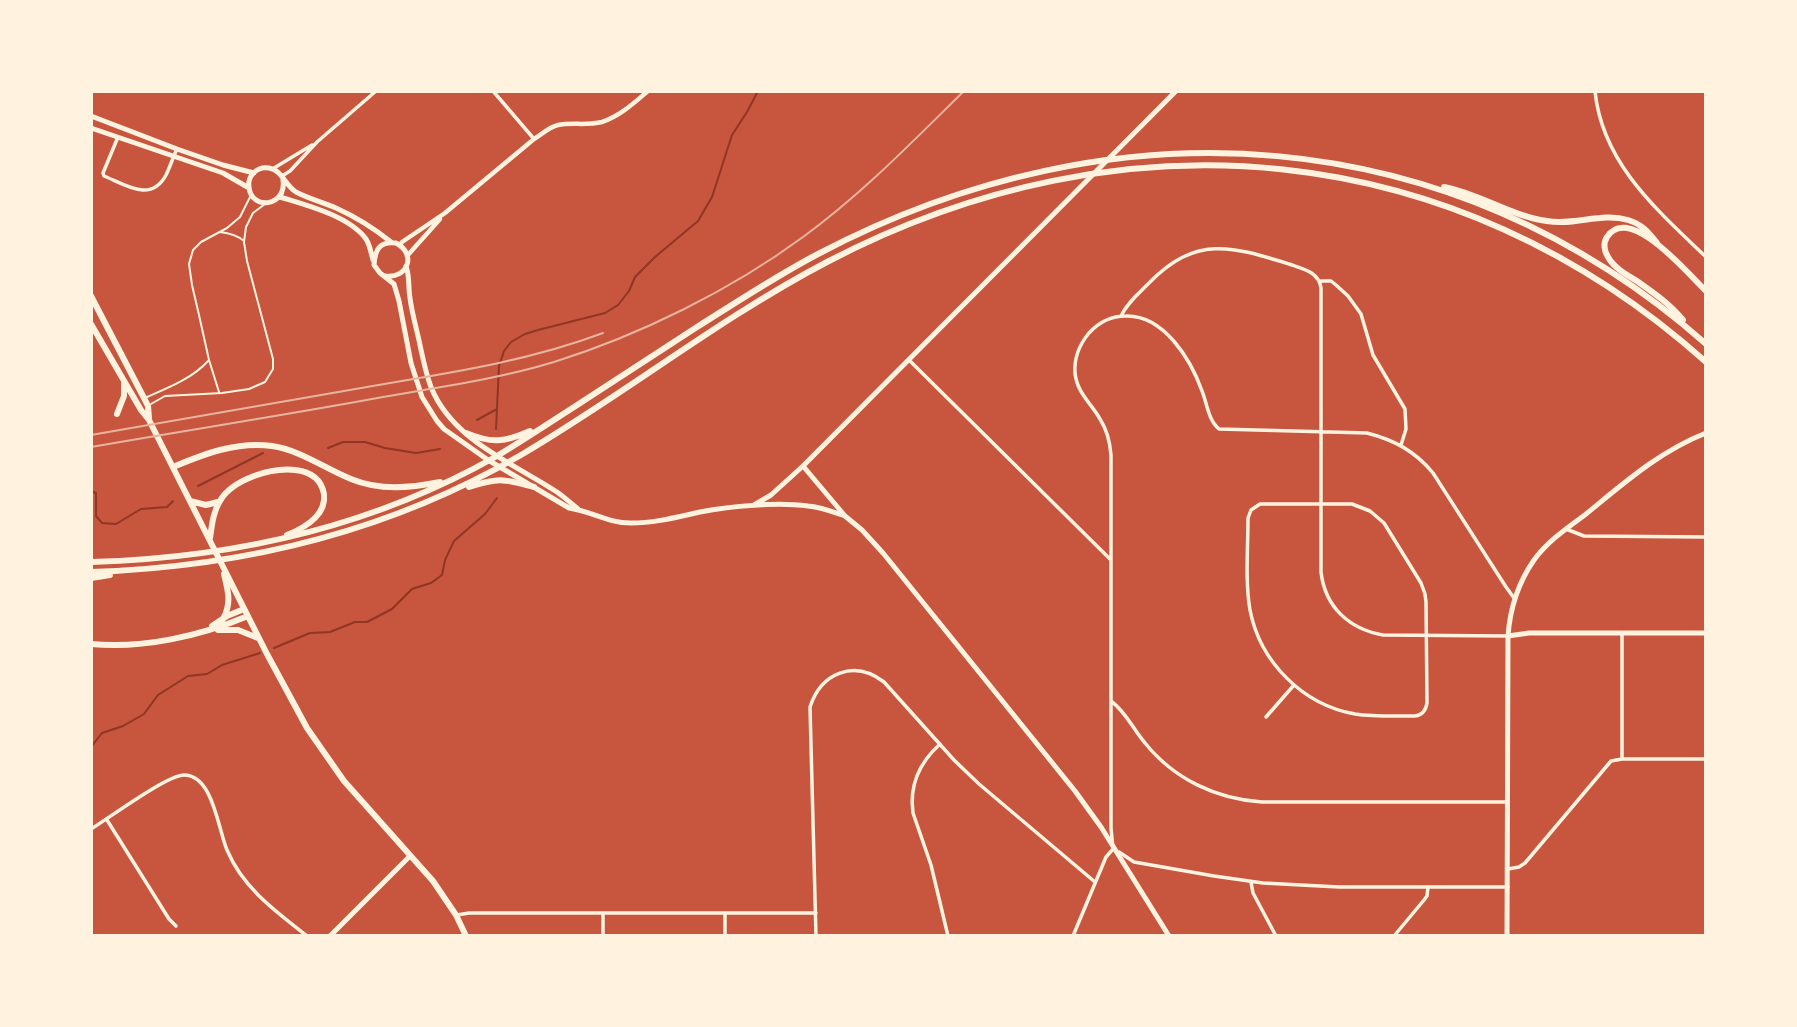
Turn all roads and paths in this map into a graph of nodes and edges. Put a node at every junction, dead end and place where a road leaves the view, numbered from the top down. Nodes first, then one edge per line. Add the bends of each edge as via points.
1 (376, 91) edge
2 (493, 91) edge
3 (648, 91) edge
4 (1176, 91) edge
5 (1595, 91) edge
6 (91, 116) edge
7 (91, 128) edge
8 (118, 138) junction
9 (534, 139) junction
10 (317, 142) junction
11 (177, 149) junction
12 (173, 157) junction
13 (273, 169) junction
14 (254, 173) junction
15 (283, 178) junction
16 (1411, 180) junction
17 (249, 188) junction
18 (251, 195) junction
19 (280, 197) junction
20 (266, 203) junction
21 (445, 214) junction
22 (219, 232) junction
23 (244, 242) junction
24 (391, 242) junction
25 (1657, 243) junction
26 (400, 245) junction
27 (407, 256) junction
28 (1706, 257) edge
29 (374, 265) junction
30 (407, 266) junction
31 (384, 276) junction
32 (1320, 281) junction
33 (1706, 291) edge
34 (91, 296) edge
35 (1121, 316) junction
36 (91, 324) edge
37 (1693, 332) junction
38 (1706, 344) edge
39 (908, 359) junction
40 (209, 360) junction
41 (1706, 362) edge
42 (124, 381) junction
43 (219, 393) junction
44 (144, 398) junction
45 (136, 402) junction
46 (144, 408) junction
47 (117, 414) dead end
48 (545, 425) junction
49 (1320, 431) junction
50 (466, 433) junction
51 (1706, 433) edge
52 (1401, 445) junction
53 (498, 455) junction
54 (488, 460) junction
55 (508, 462) junction
56 (803, 466) junction
57 (173, 467) junction
58 (499, 467) junction
59 (453, 479) junction
60 (534, 487) junction
61 (447, 493) junction
62 (220, 499) junction
63 (190, 501) junction
64 (1321, 503) junction
65 (750, 506) junction
66 (578, 509) junction
67 (845, 516) junction
68 (1565, 529) junction
69 (1706, 537) edge
70 (210, 540) junction
71 (273, 541) junction
72 (1111, 560) junction
73 (91, 562) edge
74 (222, 563) junction
75 (130, 571) junction
76 (91, 572) edge
77 (91, 578) edge
78 (1514, 598) junction
79 (246, 612) junction
80 (223, 619) junction
81 (206, 631) junction
82 (1622, 633) junction
83 (1706, 633) edge
84 (1427, 635) junction
85 (1508, 636) junction
86 (259, 638) junction
87 (91, 644) edge
88 (1294, 685) junction
89 (1111, 701) junction
90 (1266, 718) dead end
91 (940, 744) junction
92 (1622, 759) junction
93 (1706, 760) edge
94 (1508, 802) junction
95 (107, 819) junction
96 (91, 829) edge
97 (1113, 849) junction
98 (410, 856) junction
99 (1508, 869) junction
100 (1251, 881) junction
101 (1095, 882) junction
102 (1428, 887) junction
103 (1508, 887) junction
104 (816, 912) junction
105 (603, 913) junction
106 (725, 913) junction
107 (456, 915) junction
108 (176, 926) dead end
109 (307, 936) edge
110 (330, 936) edge
111 (466, 936) edge
112 (603, 936) edge
113 (725, 936) edge
114 (816, 936) edge
115 (948, 936) edge
116 (1073, 936) edge
117 (1169, 936) edge
118 (1276, 936) edge
119 (1394, 936) edge
120 (1507, 936) edge

1 - 10 street
2 - 9 street
3 - 9 street via 607,120 557,125
4 - 39 main road
5 - 28 street via 1603,128 1618,162 1641,192
6 - 11 main road
7 - 8 main road
8 - 12 main road
8 - 12 street via 104,176 143,191 157,187
9 - 21 street
10 - 13 street
10 - 15 street
11 - 12 street
11 - 14 main road
12 - 17 main road via 223,173
13 - 14 main road
13 - 15 main road
14 - 17 main road
15 - 19 main road
15 - 24 main road via 297,192 340,210
16 - 25 highway via 1460,190 1547,221 1629,220
16 - 37 highway via 1488,207 1559,241 1625,281
16 - 48 highway via 1269,154 1188,152 1112,158 978,188 817,254
17 - 18 main road
18 - 20 main road
18 - 22 lane via 240,217
19 - 20 main road
19 - 29 main road via 326,213 359,232 367,241
20 - 23 lane via 253,214
21 - 26 street
21 - 27 street
22 - 23 lane
22 - 40 lane via 193,250 189,264
23 - 43 lane via 273,369 265,382
24 - 26 main road
24 - 29 main road via 376,250
25 - 33 highway
25 - 37 highway via 1638,230 1623,228 1608,235 1605,249 1612,263 1674,309
26 - 27 main road
27 - 30 main road
29 - 31 main road
30 - 31 main road via 395,276
30 - 50 main road via 410,303 431,387
31 - 54 main road via 397,292 422,397 444,429
32 - 35 street via 1316,275 1247,251 1204,250 1166,267
32 - 49 street
32 - 52 street via 1336,285 1361,314 1373,355 1405,409
34 - 44 highway
35 - 49 street via 1145,319 1169,337 1197,379 1217,428
35 - 72 street via 1100,323 1087,336 1075,366 1081,393 1110,442
36 - 42 highway
37 - 38 highway
39 - 56 main road
39 - 72 street
40 - 43 lane
40 - 44 lane via 200,370
41 - 55 highway via 1634,303 1566,259 1469,215 1336,177 1260,167 1181,166 1045,182 899,229 762,300
42 - 45 highway
42 - 47 highway
43 - 46 lane via 166,396
44 - 45 lane
44 - 46 highway
45 - 46 highway
46 - 57 highway
48 - 50 highway via 500,441
48 - 53 highway
49 - 52 street via 1367,433
49 - 64 street
50 - 53 main road
51 - 68 main road via 1651,461
52 - 78 street via 1433,473
53 - 54 highway
53 - 55 main road
54 - 58 main road
54 - 59 highway
55 - 58 highway
55 - 66 main road
56 - 65 main road via 762,502
56 - 67 main road
57 - 59 highway via 229,447 264,446 296,453 369,485 405,488
57 - 63 highway
58 - 60 main road
58 - 61 highway
59 - 71 highway via 365,516
60 - 61 highway via 499,480
60 - 66 main road
61 - 75 highway via 355,529 300,544
62 - 63 highway via 206,505
62 - 70 highway
62 - 71 highway via 242,481 264,472 287,469 310,474 323,491 320,512 308,525
63 - 70 highway
64 - 84 street via 1359,506 1384,523 1422,585
64 - 84 street via 1323,586 1341,616 1363,630 1383,635
64 - 88 street via 1260,504 1249,513 1252,618 1268,655
65 - 66 main road via 633,523 602,519
65 - 67 main road via 808,506
67 - 97 main road via 883,553 1060,771
68 - 69 street via 1584,536
68 - 78 main road via 1532,562
70 - 74 highway
71 - 73 highway via 186,555
72 - 89 street
74 - 79 highway
74 - 80 highway via 229,600
75 - 76 highway
75 - 77 highway
78 - 85 main road
79 - 80 highway
79 - 81 highway
79 - 86 highway
80 - 81 highway
81 - 86 highway via 238,630
81 - 87 highway via 139,644
82 - 83 main road
82 - 85 main road
82 - 92 street
84 - 85 street
84 - 88 street via 1427,703 1418,715 1339,710
85 - 94 main road
86 - 98 highway via 327,760
88 - 90 street
89 - 94 street via 1168,766 1202,788 1232,798 1262,802
89 - 97 street
91 - 101 street via 979,784
91 - 104 street via 878,677 844,672 817,691 810,707
91 - 115 street via 916,776 911,800
92 - 93 street
92 - 99 street via 1606,765 1525,863
94 - 99 main road
95 - 96 street
95 - 108 street
95 - 109 street via 175,776 194,778 210,797 240,876
97 - 100 street via 1134,862
97 - 101 street
97 - 117 main road
98 - 107 highway
98 - 110 main road
99 - 103 main road
100 - 102 street
100 - 118 street
101 - 116 street
102 - 103 street
102 - 119 street via 1424,900
103 - 120 main road
104 - 106 street
104 - 114 street
105 - 106 street
105 - 107 street
105 - 112 street
106 - 113 street
107 - 111 highway

